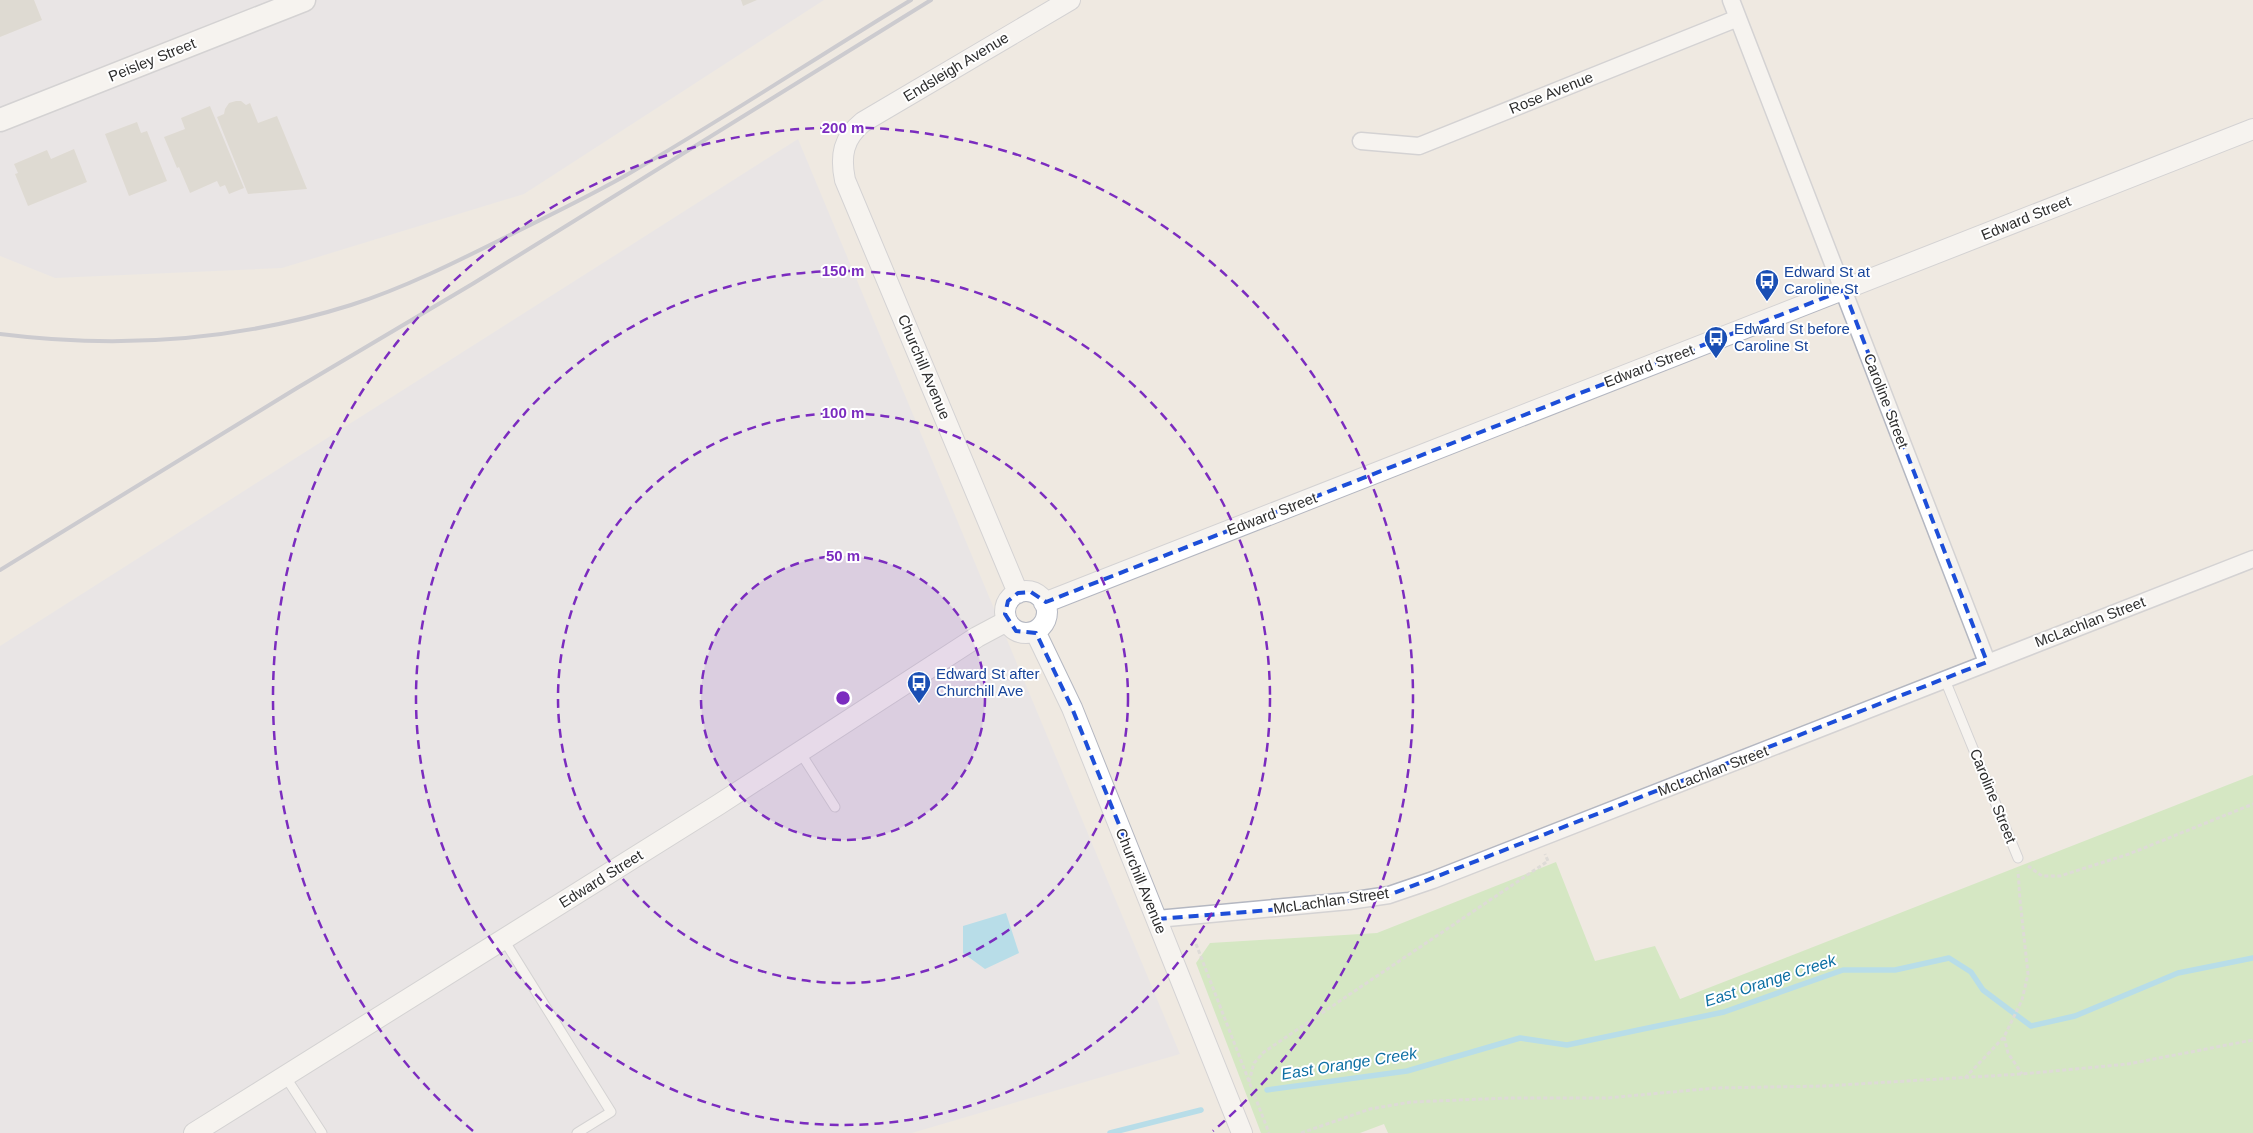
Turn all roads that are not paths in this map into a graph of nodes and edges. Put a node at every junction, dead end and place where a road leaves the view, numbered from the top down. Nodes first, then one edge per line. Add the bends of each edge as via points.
1 (304, 0) edge
2 (1070, 0) edge
3 (1731, 0) edge
4 (1738, 18) junction
5 (0, 120) edge
6 (2253, 128) edge
7 (847, 140) joint
8 (1361, 141) dead end
9 (1844, 290) junction
10 (2253, 559) edge
11 (1018, 593) junction
12 (1044, 603) junction
13 (1007, 621) junction
14 (1035, 631) junction
15 (1987, 662) junction
16 (1945, 680) junction
17 (800, 752) junction
18 (835, 807) dead end
19 (2018, 858) road end
20 (1157, 919) junction
21 (504, 940) junction
22 (285, 1076) junction
23 (194, 1133) edge
24 (322, 1133) edge
25 (577, 1133) edge
26 (1242, 1133) edge

1 - 5 main road, Peisley Street
2 - 7 street, Endsleigh Avenue via 863,122
3 - 4 street, Caroline Street
4 - 8 street, Rose Avenue via 1419,146
4 - 9 street, Caroline Street
6 - 9 street, Edward Street
7 - 11 street, Churchill Avenue via 842,152 846,180
9 - 12 street, Edward Street
9 - 15 street, Caroline Street
10 - 15 street, McLachlan Street
11 - 12 street via 1036,594
11 - 13 street via 1006,607
12 - 14 street via 1044,622
13 - 14 street via 1022,633
13 - 17 street, Edward Street via 977,637
14 - 20 street, Churchill Avenue via 1072,708
15 - 16 street, McLachlan Street
16 - 19 lane, Caroline Street
16 - 20 street, McLachlan Street via 1433,880 1389,894 1308,907
17 - 18 lane
17 - 21 street, Edward Street
20 - 26 street, Churchill Avenue
21 - 22 street, Edward Street
21 - 25 lane via 611,1112
22 - 23 street, Edward Street
22 - 24 lane

